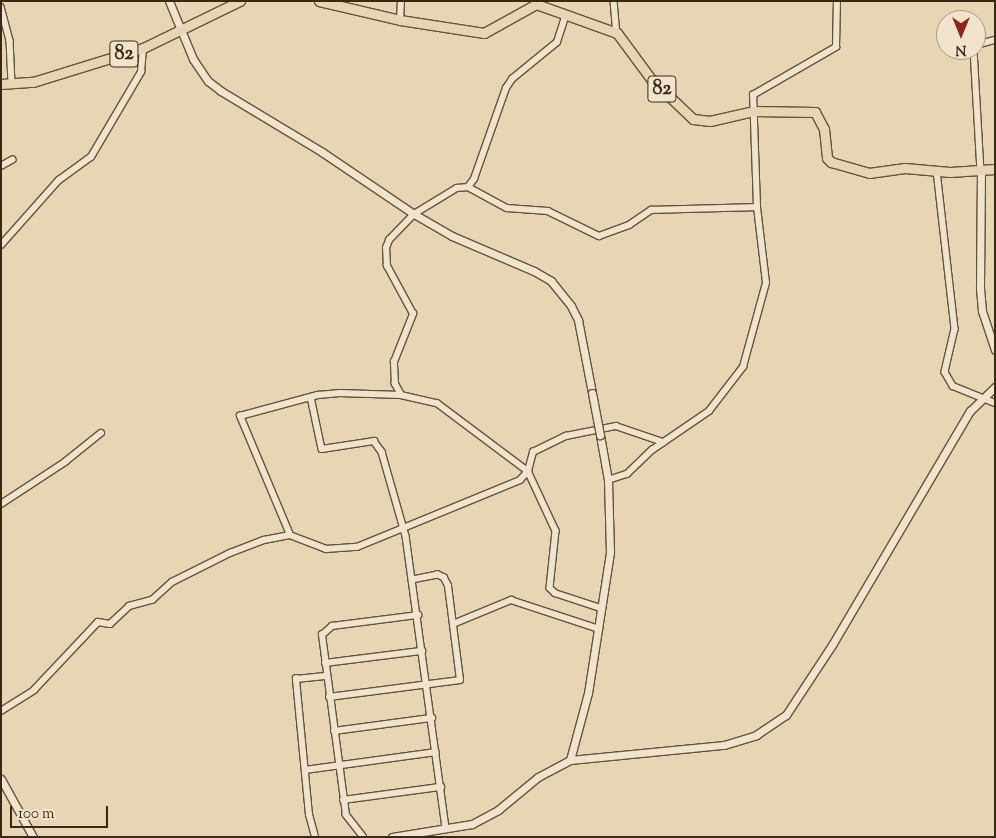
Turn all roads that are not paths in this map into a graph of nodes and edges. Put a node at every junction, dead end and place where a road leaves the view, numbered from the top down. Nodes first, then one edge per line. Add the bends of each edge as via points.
1 (169, 1) edge
2 (240, 1) edge
3 (319, 1) edge
4 (401, 1) edge
5 (614, 1) edge
6 (838, 1) edge
7 (1, 8) edge
8 (566, 15) junction
9 (400, 20) junction
10 (180, 29) junction
11 (617, 33) junction
12 (143, 48) junction
13 (975, 60) edge
14 (1, 84) edge
15 (12, 84) junction
16 (753, 111) junction
17 (12, 160) dead end
18 (1, 166) edge
19 (995, 169) edge
20 (938, 171) junction
21 (981, 171) junction
22 (468, 187) junction
23 (757, 207) junction
24 (414, 214) junction
25 (1, 245) edge
26 (995, 350) edge
27 (995, 387) edge
28 (401, 395) junction
29 (311, 397) junction
30 (982, 398) junction
31 (995, 403) edge
32 (101, 433) dead end
33 (663, 442) junction
34 (528, 471) junction
35 (608, 480) junction
36 (1, 504) edge
37 (402, 529) junction
38 (290, 536) junction
39 (413, 580) junction
40 (601, 608) junction
41 (418, 615) junction
42 (453, 624) junction
43 (599, 629) junction
44 (422, 651) junction
45 (325, 663) junction
46 (327, 676) junction
47 (427, 683) junction
48 (329, 697) junction
49 (1, 711) edge
50 (432, 718) junction
51 (334, 731) junction
52 (436, 752) junction
53 (570, 760) junction
54 (338, 766) junction
55 (306, 770) junction
56 (1, 779) edge
57 (441, 787) junction
58 (343, 800) junction
59 (446, 829) junction
60 (32, 837) edge
61 (315, 837) edge
62 (363, 837) edge
63 (392, 837) edge

1 - 10 street
2 - 10 main road, 82
3 - 9 main road
4 - 9 street
5 - 11 street
6 - 16 street via 836,47 757,92
7 - 15 street via 10,41
8 - 9 main road via 536,4 484,33
8 - 11 main road
8 - 22 street via 557,42 512,79 506,88 474,179
10 - 12 main road, 82
10 - 24 street via 193,59 208,81 220,91 322,152
11 - 16 main road, 82 via 651,79 694,119 710,121
12 - 15 main road, 82 via 33,82
12 - 25 street via 141,72 91,157 59,180
13 - 21 street
14 - 15 main road, 82
16 - 20 main road, 82 via 815,112 824,129 827,158 831,162 870,173 905,168
16 - 23 street
17 - 18 street
19 - 21 main road, 82
20 - 21 main road, 82
20 - 30 street via 955,329 945,372 953,386
21 - 26 street via 980,288 982,311
22 - 23 street via 508,208 548,211 599,236 629,225 651,210
22 - 24 street via 457,188
23 - 33 street via 766,283 743,367 719,402
24 - 28 street via 389,240 386,248 387,266 413,314 394,362 395,384
24 - 35 street, bridge via 452,236 534,270 551,281 571,306 578,320
27 - 30 street
28 - 29 street via 340,393
28 - 34 street via 448,408
29 - 37 street via 322,448 374,441 379,444
29 - 38 street via 240,416
30 - 31 street
30 - 53 street via 970,410 832,645 786,715 756,735 724,745
32 - 36 street via 65,462
33 - 34 street via 616,426 566,436 533,452
33 - 35 street via 626,474
34 - 37 street via 520,480
34 - 40 street via 556,531 550,588
35 - 40 street via 610,552
37 - 38 street via 346,550 326,549
37 - 39 street
38 - 49 street via 264,540 230,553 172,582 152,600 129,606 110,624 98,622 34,690
39 - 41 street
39 - 42 street via 420,576 444,578
40 - 43 street
41 - 44 street
41 - 45 street via 332,626 322,636
42 - 43 street via 511,600
42 - 47 street via 460,680
43 - 53 street via 588,693
44 - 45 street
44 - 47 street
45 - 46 street
46 - 48 street
46 - 55 street via 296,679
47 - 48 street
47 - 50 street
48 - 51 street
50 - 51 street
50 - 52 street
51 - 54 street
52 - 54 street
52 - 57 street
53 - 59 street via 538,776 486,817
54 - 55 street
54 - 58 street
55 - 61 street via 308,814
56 - 60 street
57 - 58 street
57 - 59 street
58 - 62 street via 346,815
59 - 63 street

